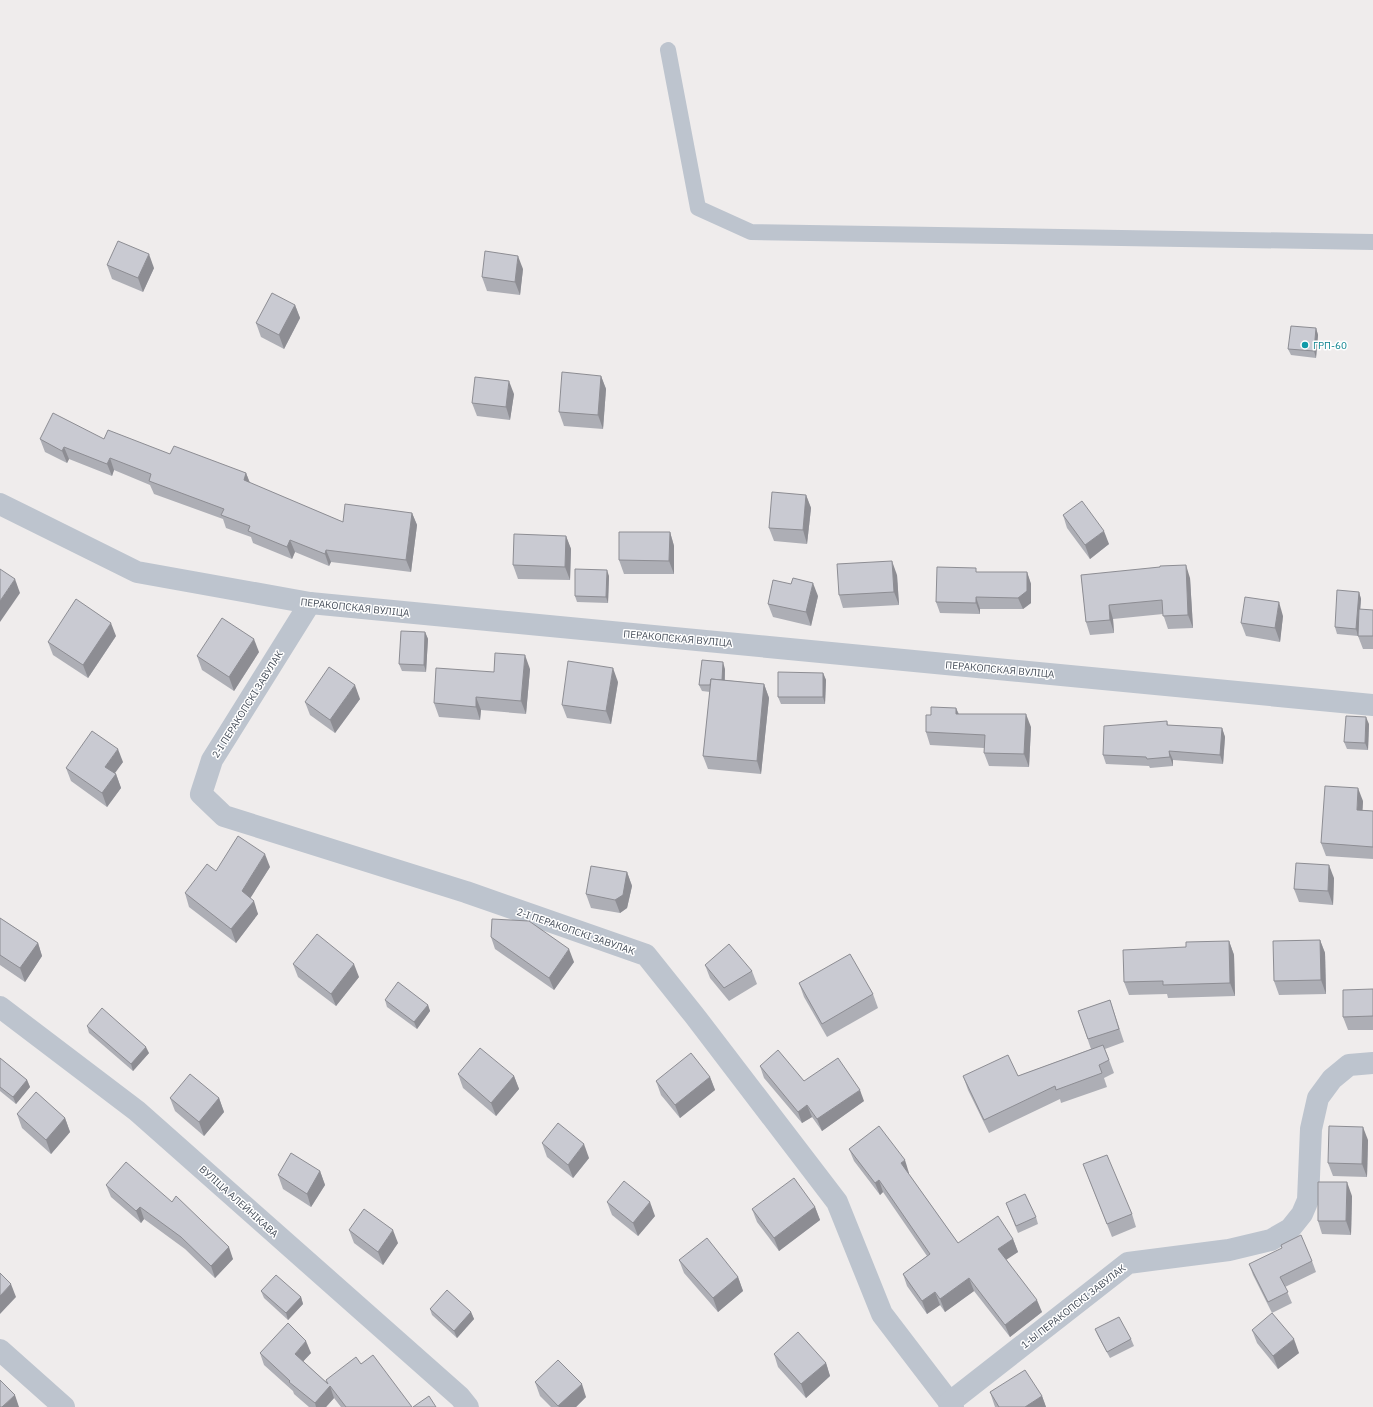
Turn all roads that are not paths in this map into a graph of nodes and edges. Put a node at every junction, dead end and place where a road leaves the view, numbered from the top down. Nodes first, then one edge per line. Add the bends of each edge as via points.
1 (668, 50) dead end
2 (1373, 242) edge
3 (0, 504) edge
4 (310, 603) junction
5 (1373, 705) edge
6 (0, 1007) edge
7 (1373, 1063) edge
8 (0, 1350) edge
9 (951, 1405) edge
10 (64, 1407) edge
11 (468, 1407) edge

1 - 2 lane via 698,208 751,232
3 - 4 street, ПЕРАКОПСКАЯ ВУЛІЦА via 137,572
4 - 5 street, ПЕРАКОПСКАЯ ВУЛІЦА
4 - 9 street, 2-І ПЕРАКОПСКІ ЗАВУЛАК via 212,760 201,794 224,816 466,892 646,955 837,1202 882,1314
6 - 11 street, ВУЛІЦА АЛЕЙНІКАВА via 137,1111 460,1397
7 - 9 street, 1-Ы ПЕРАКОПСКІ ЗАВУЛАК via 1349,1065 1332,1079 1318,1098 1311,1129 1308,1200 1302,1214 1290,1229 1271,1240 1229,1250 1128,1263
8 - 10 street

